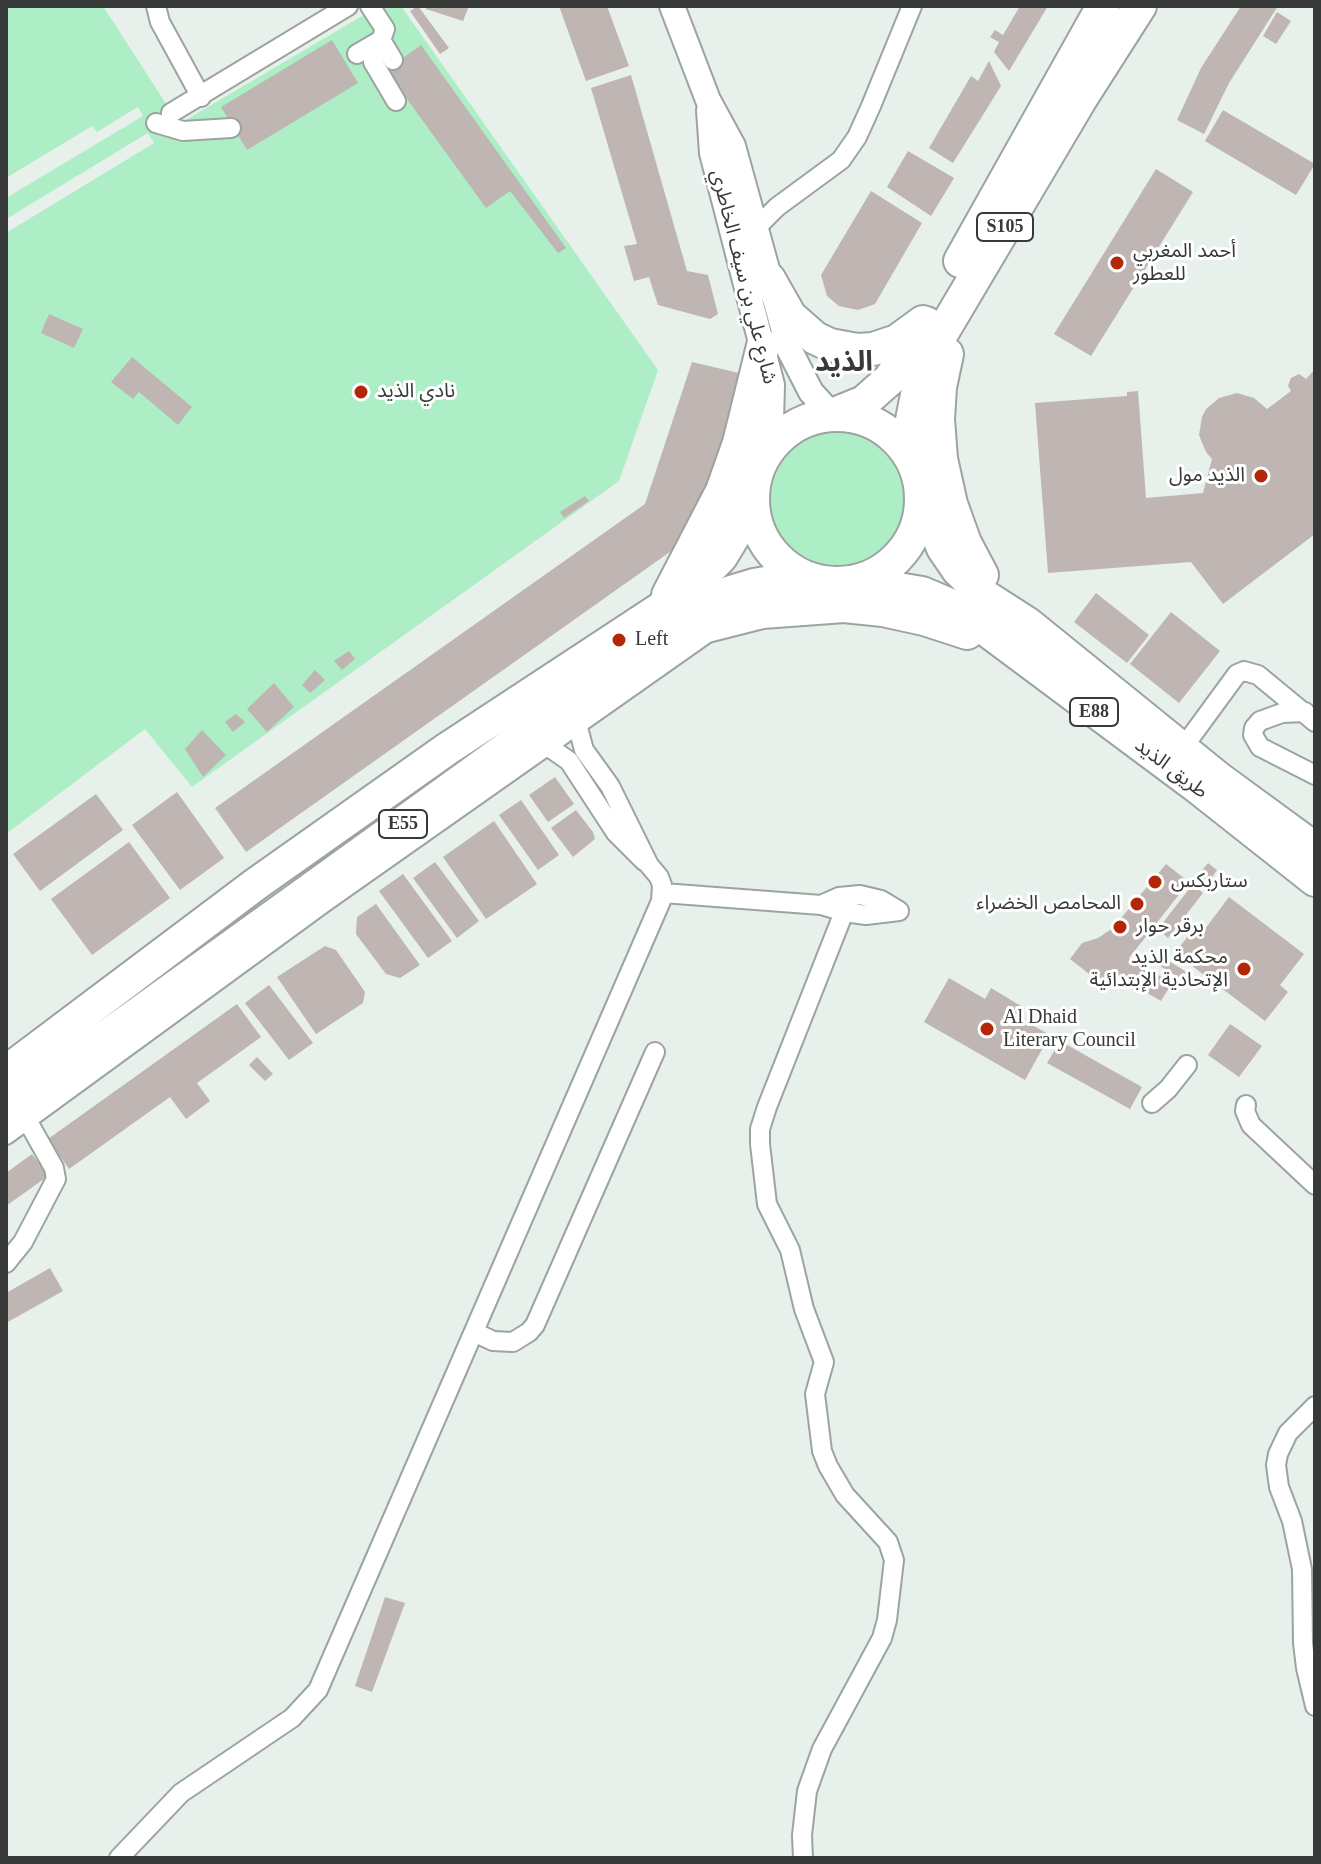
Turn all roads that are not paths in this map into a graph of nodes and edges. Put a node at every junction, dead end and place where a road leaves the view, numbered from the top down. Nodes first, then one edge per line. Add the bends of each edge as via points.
1 (156, 6) edge
2 (348, 6) edge
3 (370, 6) edge
4 (672, 6) edge
5 (912, 6) edge
6 (1103, 6) edge
7 (1140, 6) edge
8 (381, 40) junction
9 (357, 54) dead end
10 (393, 60) dead end
11 (201, 97) junction
12 (708, 100) junction
13 (396, 101) dead end
14 (231, 128) dead end
15 (755, 229) junction
16 (769, 279) junction
17 (969, 287) junction
18 (931, 314) junction
19 (763, 346) junction
20 (832, 415) junction
21 (761, 463) junction
22 (917, 478) junction
23 (815, 581) junction
24 (856, 582) junction
25 (1028, 624) junction
26 (660, 638) junction
27 (1031, 664) junction
28 (1310, 717) edge
29 (577, 724) junction
30 (546, 745) junction
31 (1182, 749) junction
32 (584, 767) junction
33 (1315, 775) edge
34 (1315, 849) edge
35 (1315, 880) edge
36 (663, 893) junction
37 (821, 905) junction
38 (844, 912) junction
39 (655, 1052) dead end
40 (1187, 1065) dead end
41 (6, 1072) edge
42 (1152, 1103) dead end
43 (1246, 1105) dead end
44 (16, 1114) edge
45 (6, 1135) edge
46 (1315, 1185) edge
47 (6, 1263) edge
48 (474, 1332) junction
49 (1315, 1406) edge
50 (1315, 1706) edge
51 (119, 1858) edge
52 (803, 1858) edge

1 - 11 street
2 - 11 street
3 - 8 street via 385,29
4 - 12 street, شارع علي بن سيف الخاطري
5 - 15 street via 857,137 841,160
6 - 18 highway, S105
7 - 17 highway, S105
8 - 9 street
8 - 10 street
8 - 13 street via 373,62
11 - 14 street via 163,118 183,131
12 - 15 street, شارع علي بن سيف الخاطري via 733,146
12 - 19 street, شارع علي بن سيف الخاطري via 712,153
15 - 16 street, شارع علي بن سيف الخاطري
16 - 18 highway via 800,327 842,348 873,349 897,341
16 - 20 street, شارع علي بن سيف الخاطري via 800,375
17 - 22 highway, S105 via 920,380 911,425
17 - 25 highway via 940,387 941,459 951,504 979,571
18 - 20 highway, S105 via 890,379 864,402
19 - 21 street, شارع علي بن سيف الخاطري via 772,385 771,422
19 - 26 highway via 739,443
20 - 21 highway, E88 via 794,427
20 - 22 highway, E88 via 852,416 888,432 903,446
21 - 23 highway, E88 via 753,511 763,539 781,562
21 - 26 highway, E55 via 735,534
22 - 24 highway, E88 via 921,508 908,545 893,563
22 - 25 highway, طريق الذيد / E88 via 933,527 958,570 986,597
23 - 24 highway, E88
23 - 26 highway, E55 via 777,581 731,592
24 - 27 highway, طريق الذيد / E88 via 922,593 957,608
25 - 31 highway, طريق الذيد / E88
26 - 27 highway via 762,612 844,606 924,619 968,633
26 - 29 street
26 - 41 highway, E55 via 447,749
26 - 44 highway, E55
27 - 35 highway, طريق الذيد / E88
28 - 31 street via 1258,675 1244,671
28 - 33 street via 1282,713 1260,721 1253,735 1260,747
29 - 30 street
29 - 32 street
30 - 32 street
30 - 44 street
31 - 34 highway, طريق الذيد / E88
32 - 36 street via 597,807 659,877
36 - 37 street
36 - 48 street
37 - 38 street
37 - 38 street via 860,895 899,911
38 - 52 street via 767,1107 760,1144 767,1204 790,1250 824,1362 815,1394 822,1451 835,1481 888,1542 894,1560 882,1638 810,1780 803,1813
39 - 48 street via 535,1325 513,1342
40 - 42 street
43 - 46 street via 1251,1125
44 - 45 street
44 - 47 street via 54,1168 56,1179
48 - 51 street via 318,1690 292,1718 190,1786
49 - 50 street via 1288,1433 1276,1465 1302,1569 1303,1643

